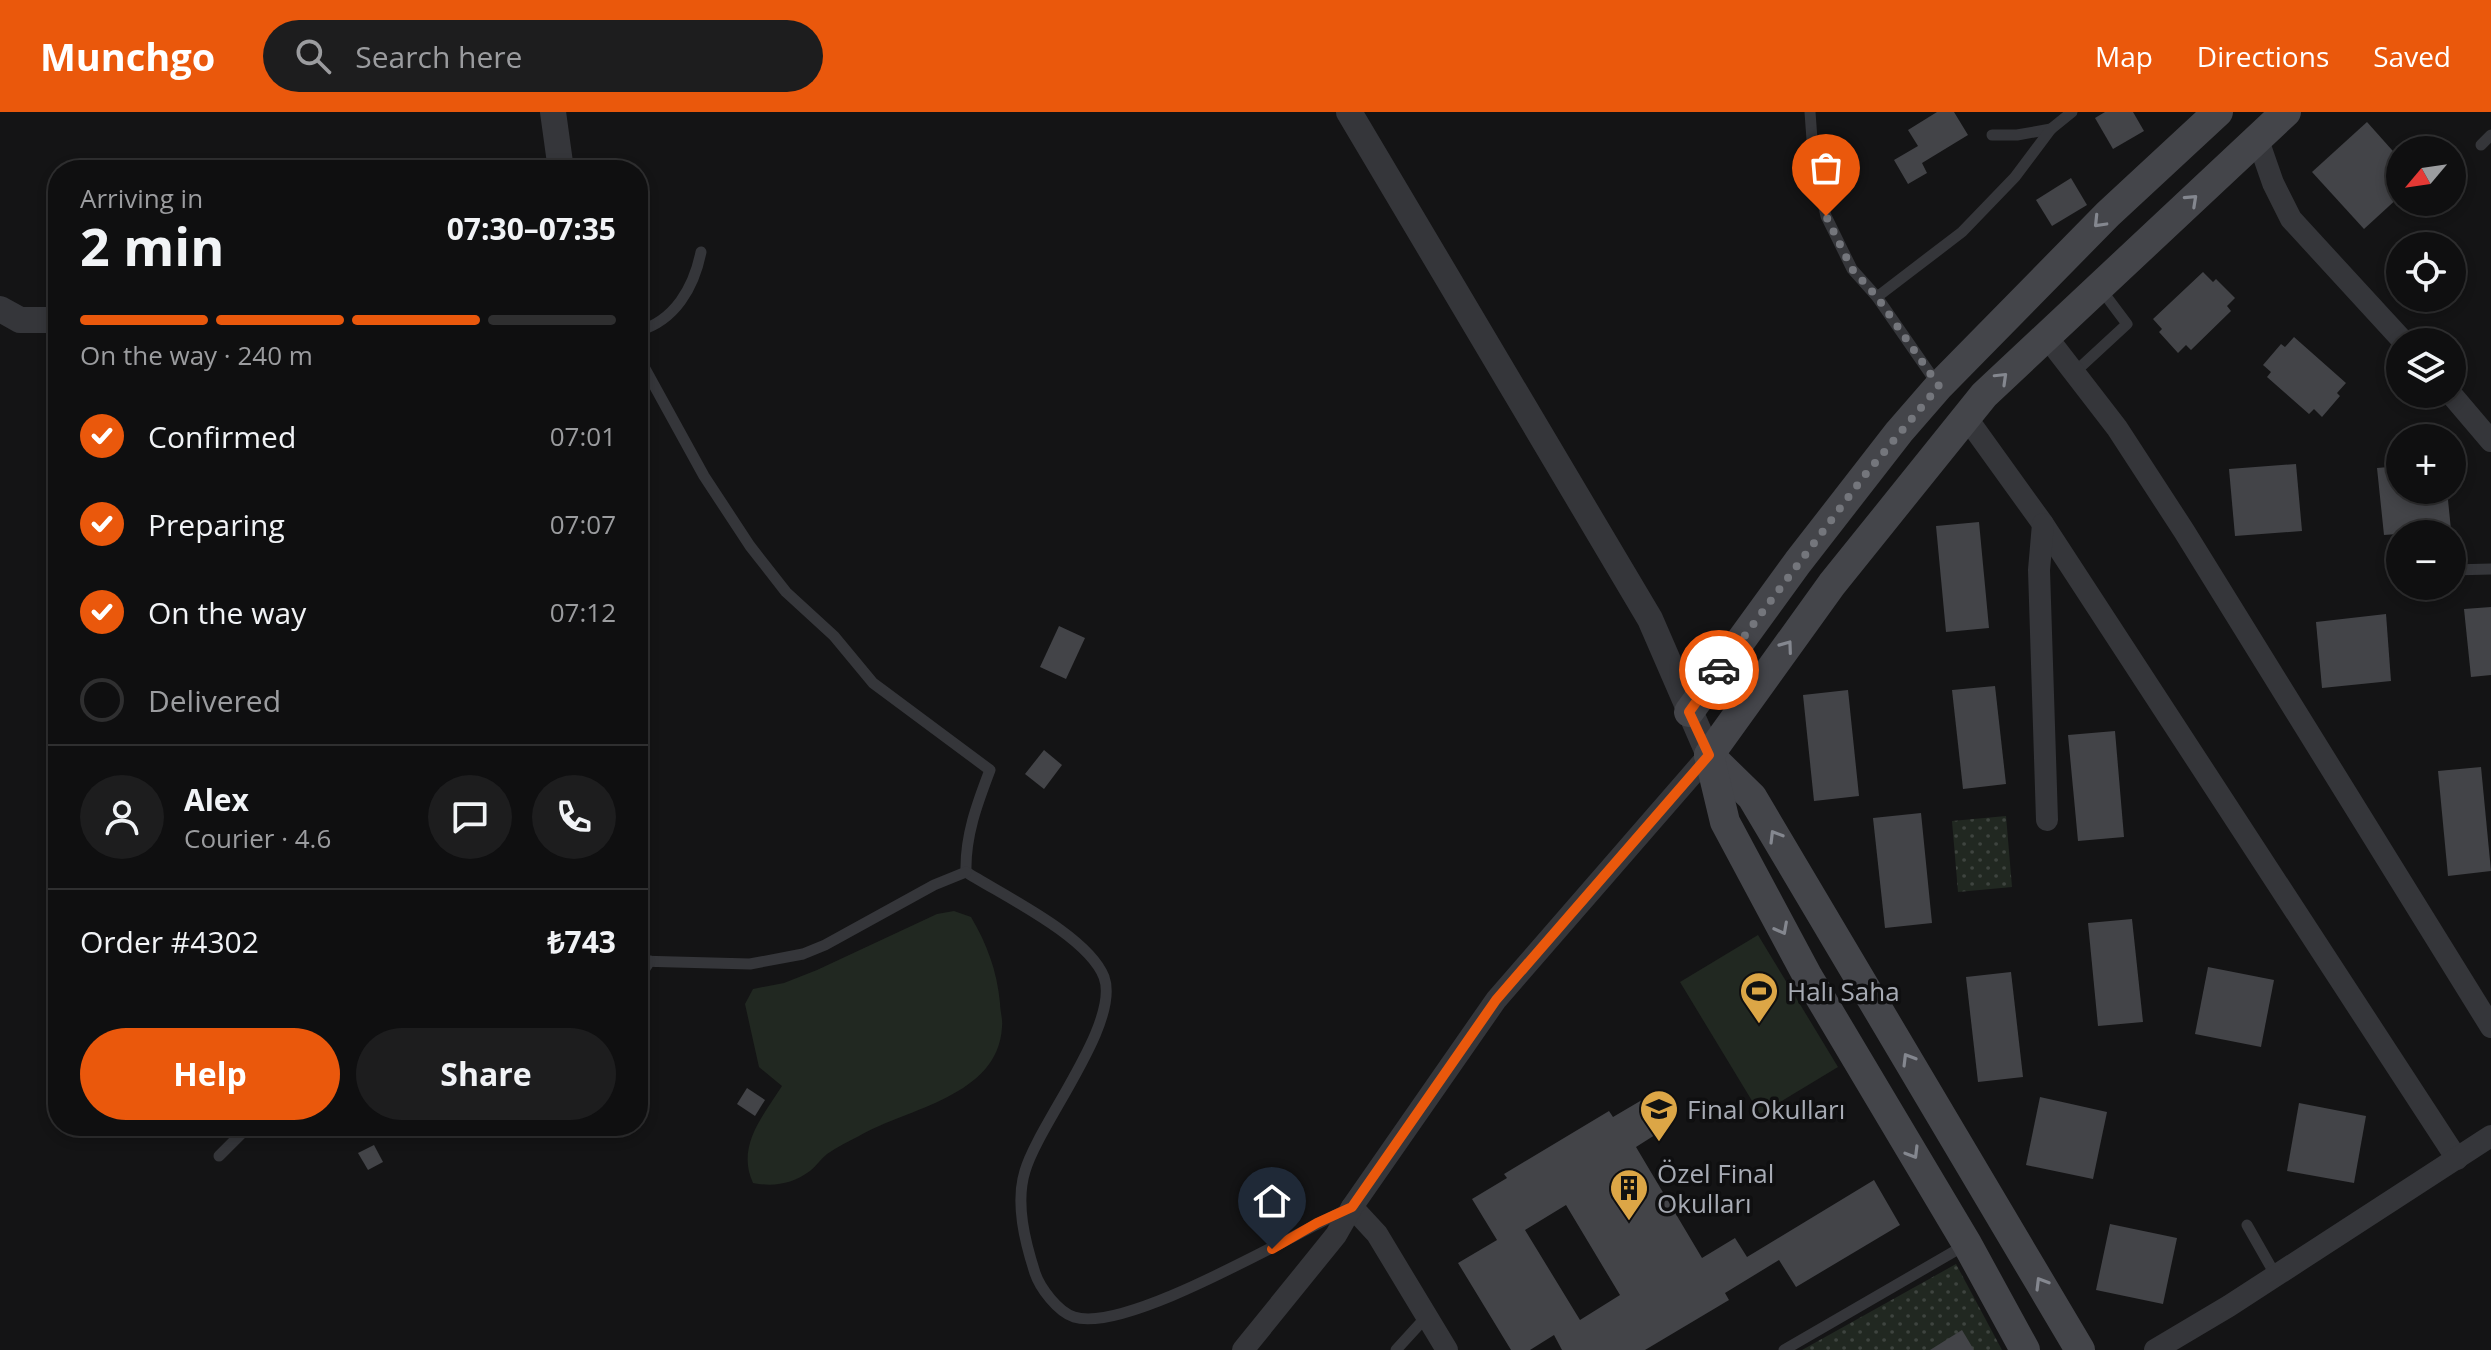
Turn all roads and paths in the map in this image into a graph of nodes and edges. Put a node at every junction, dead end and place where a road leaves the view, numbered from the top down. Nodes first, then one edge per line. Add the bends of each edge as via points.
1 (553, 112) edge
2 (1349, 112) edge
3 (1810, 112) edge
4 (2072, 112) edge
5 (2218, 112) edge
6 (2286, 112) edge
7 (2051, 129) junction
8 (1992, 135) dead end
9 (2491, 135) edge
10 (2258, 140) junction
11 (2481, 145) dead end
12 (560, 160) edge
13 (701, 252) dead end
14 (2099, 287) junction
15 (1877, 297) junction
16 (0, 309) edge
17 (48, 320) edge
18 (648, 325) edge
19 (2391, 328) edge
20 (2046, 336) junction
21 (2075, 372) junction
22 (648, 376) edge
23 (1939, 386) junction
24 (2463, 408) edge
25 (1966, 417) junction
26 (2491, 441) edge
27 (2043, 524) junction
28 (2491, 569) edge
29 (2466, 570) edge
30 (1689, 712) junction
31 (1709, 755) junction
32 (2047, 820) dead end
33 (966, 872) junction
34 (648, 961) edge
35 (2491, 1027) edge
36 (239, 1136) edge
37 (2491, 1136) edge
38 (219, 1156) dead end
39 (2457, 1159) junction
40 (1352, 1207) junction
41 (2247, 1225) dead end
42 (1967, 1244) junction
43 (2276, 1276) junction
44 (1427, 1316) junction
45 (1243, 1350) edge
46 (1396, 1350) edge
47 (1447, 1350) edge
48 (1784, 1350) edge
49 (2025, 1350) edge
50 (2080, 1350) edge
51 (2155, 1350) edge

1 - 12 street
2 - 30 street via 1650,619
3 - 15 lane via 1814,167 1826,216 1852,269
4 - 7 lane
5 -> 23 main road via 2108,214
6 - 10 main road
7 - 8 lane
7 - 15 lane via 2015,177 1962,232
9 - 11 lane
14 -> 10 main road
10 - 19 street via 2291,219
13 - 18 lane via 687,294
14 - 20 main road
14 - 21 lane via 2127,324
15 - 23 lane
16 - 17 street via 20,320
20 - 21 street
25 -> 20 main road
21 - 35 street via 2184,531
22 - 33 lane via 704,476 786,592 834,636 873,683 990,770 968,836
23 - 30 main road via 1807,550
24 - 26 street
25 - 27 street
31 -> 25 main road via 1832,584
27 - 32 street via 2039,570
27 - 39 street
28 - 29 lane
30 - 31 street
31 - 40 street via 1496,1000
31 -> 42 main road via 1725,822 1808,977
50 -> 31 main road via 1752,797
33 - 34 lane via 803,954 750,964
33 - 40 lane via 1077,941 1106,981 1093,1039 1024,1172 1026,1238 1036,1277 1052,1301 1073,1317 1098,1319 1143,1306
36 - 38 lane
37 - 39 street
39 - 43 street
40 - 44 street via 1377,1234
40 - 45 street via 1336,1235
41 - 43 lane
42 - 48 lane
42 - 49 main road
43 - 51 street
44 - 46 lane
44 - 47 street

